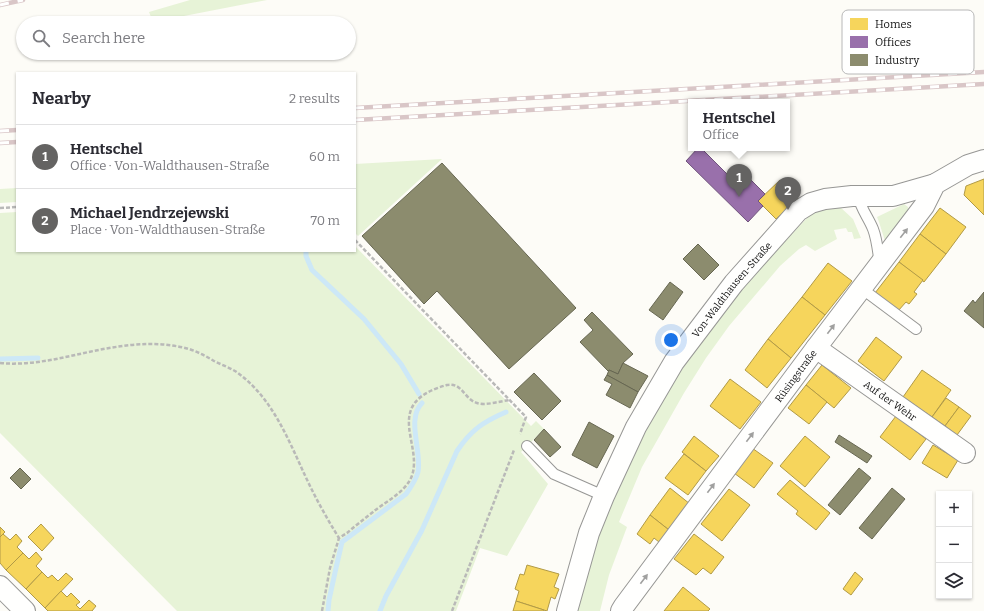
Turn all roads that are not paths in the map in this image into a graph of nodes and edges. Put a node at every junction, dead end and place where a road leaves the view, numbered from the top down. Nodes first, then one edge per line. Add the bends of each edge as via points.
1 (984, 160) edge
2 (935, 184) junction
3 (858, 196) junction
4 (880, 264) junction
5 (861, 288) junction
6 (916, 329) dead end
7 (816, 348) junction
8 (527, 446) road end
9 (965, 453) dead end
10 (604, 496) junction
11 (0, 586) edge
12 (26, 611) edge
13 (567, 611) edge
14 (621, 611) edge

1 - 2 street via 968,165
2 - 3 street, Von-Waldthausen-Straße via 893,196
4 -> 2 street, Rüsingstraße via 924,206
3 - 4 lane via 860,206 874,231
3 - 10 street, Von-Waldthausen-Straße via 825,198 798,211 734,283 674,362 636,427
4 - 5 street, Rüsingstraße
5 - 6 lane
7 -> 5 street, Rüsingstraße
7 - 9 street, Auf der Wehr
14 -> 7 street, Rüsingstraße
8 - 10 lane via 554,474
10 - 13 street, Von-Waldthausen-Straße via 589,533
11 - 12 street

